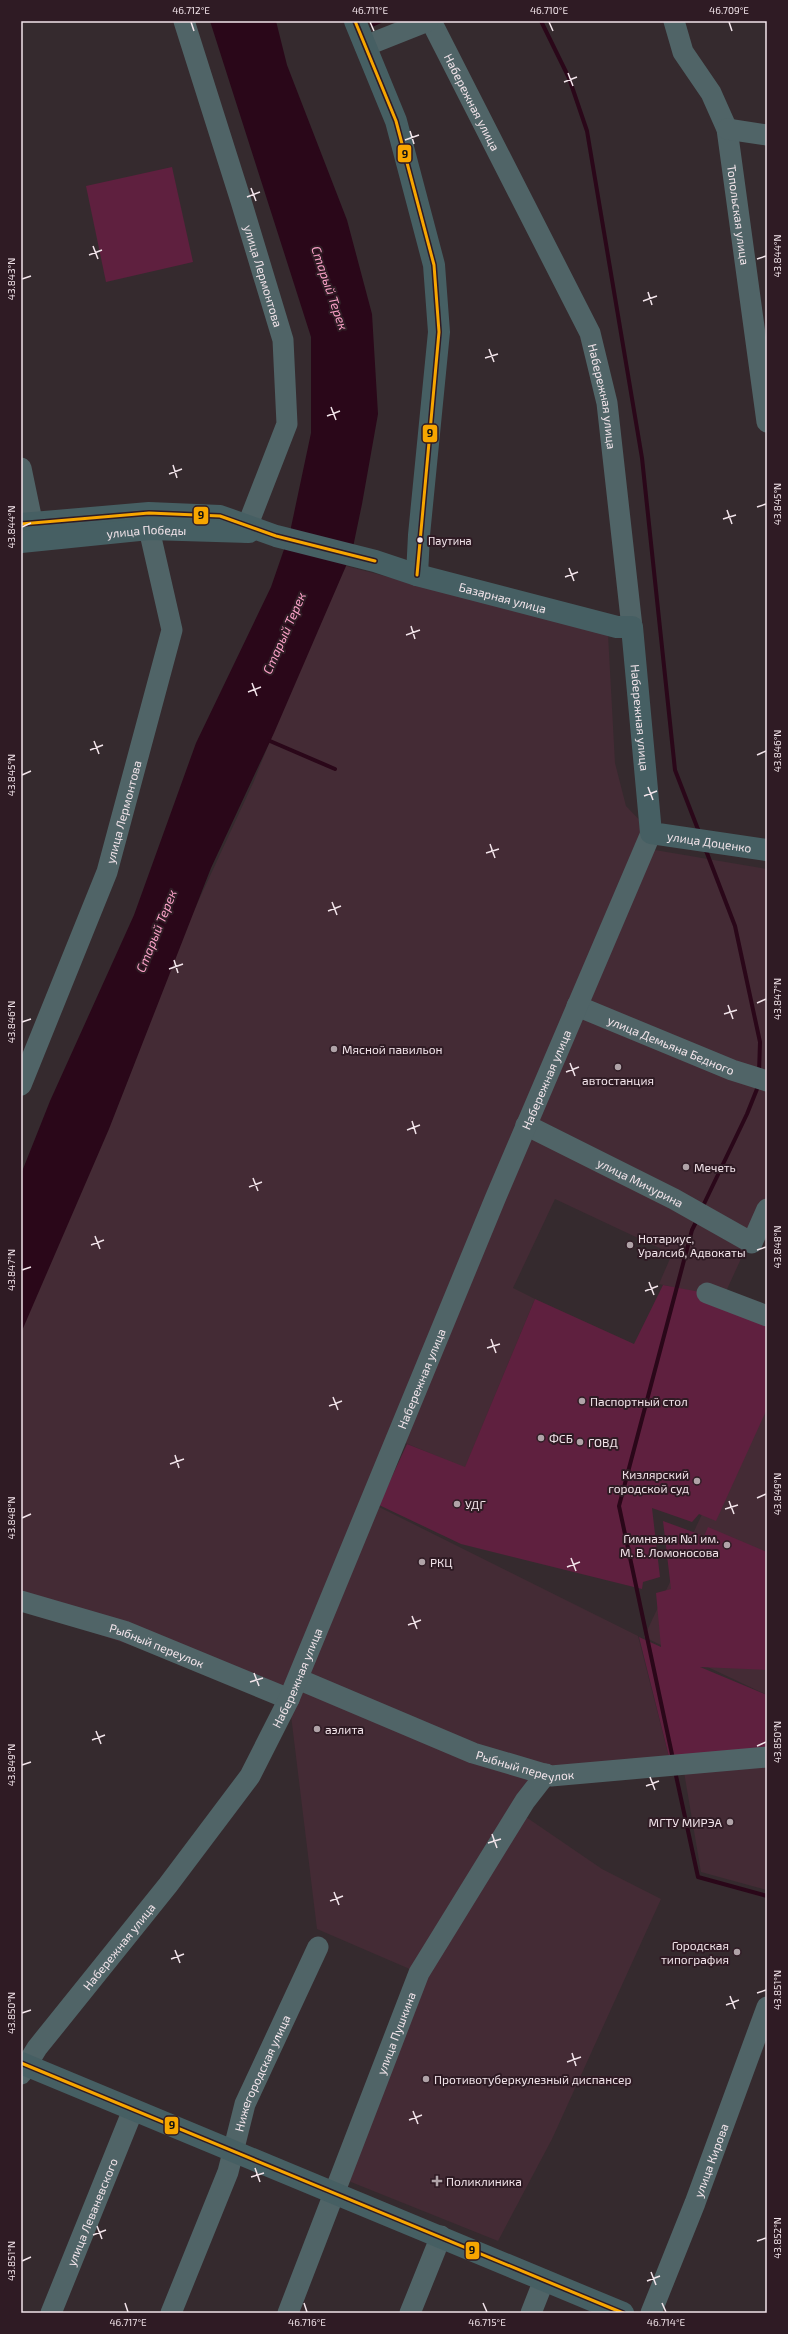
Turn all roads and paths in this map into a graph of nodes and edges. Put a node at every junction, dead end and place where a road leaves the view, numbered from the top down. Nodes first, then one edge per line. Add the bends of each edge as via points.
1 (184, 21) edge
2 (355, 21) edge
3 (429, 21) edge
4 (674, 21) edge
5 (365, 46) junction
6 (727, 129) junction
7 (767, 135) edge
8 (767, 421) edge
9 (21, 468) edge
10 (148, 529) junction
11 (246, 529) junction
12 (27, 532) edge
13 (375, 561) joint
14 (416, 576) junction
15 (632, 628) junction
16 (651, 833) junction
17 (767, 850) edge
18 (577, 1006) junction
19 (767, 1081) edge
20 (21, 1085) edge
21 (526, 1124) junction
22 (767, 1209) edge
23 (707, 1292) dead end
24 (767, 1316) edge
25 (21, 1601) edge
26 (298, 1679) junction
27 (289, 1699) junction
28 (767, 1757) edge
29 (546, 1774) junction
30 (318, 1947) dead end
31 (767, 2007) edge
32 (22, 2067) edge
33 (133, 2110) junction
34 (233, 2151) junction
35 (335, 2194) junction
36 (441, 2236) junction
37 (544, 2280) junction
38 (51, 2313) edge
39 (171, 2313) edge
40 (288, 2313) edge
41 (410, 2313) edge
42 (531, 2313) edge
43 (623, 2313) edge
44 (651, 2313) edge

1 - 11 street, улица Лермонтова via 283,340 287,424
2 - 5 main road
3 - 5 street, Набережная улица
3 - 15 street, Набережная улица via 590,333 607,403
4 - 6 street, Топольская улица via 683,52 712,93
5 - 14 main road via 396,121 434,265 439,332
6 - 7 street
6 - 8 street, Топольская улица
9 - 12 street
10 - 11 main road, улица Победы
10 - 12 main road, улица Победы
10 - 20 street, улица Лермонтова via 172,630 107,872
11 - 12 main road, улица Победы via 220,516 149,513
11 - 13 main road, улица Победы
13 - 14 main road, Базарная улица
14 - 15 main road, Базарная улица via 617,627
15 - 16 main road, Набережная улица
16 - 17 main road, улица Доценко
16 - 18 street, Набережная улица
18 - 19 street, улица Демьяна Бедного via 732,1070
18 - 21 street, Набережная улица
21 - 22 street, улица Мичурина via 752,1243
21 - 26 street, Набережная улица
23 - 24 street
25 - 27 street, Рыбный переулок via 124,1631
26 - 27 street, Набережная улица
26 - 29 street, Рыбный переулок via 473,1753
27 - 32 street, Набережная улица via 250,1776 168,1885
28 - 29 street, Рыбный переулок via 551,1776
29 - 35 street, улица Пушкина via 525,1801 419,1973
30 - 34 street, Нижегородская улица via 245,2104
31 - 44 street, улица Кирова via 695,2203
32 - 33 main road
33 - 34 main road
33 - 38 street, улица Леваневского
34 - 35 main road
34 - 39 street, Нижегородская улица via 228,2172
35 - 36 main road
35 - 40 street, улица Пушкина
36 - 37 main road
36 - 41 street
37 - 42 street
37 - 43 main road

